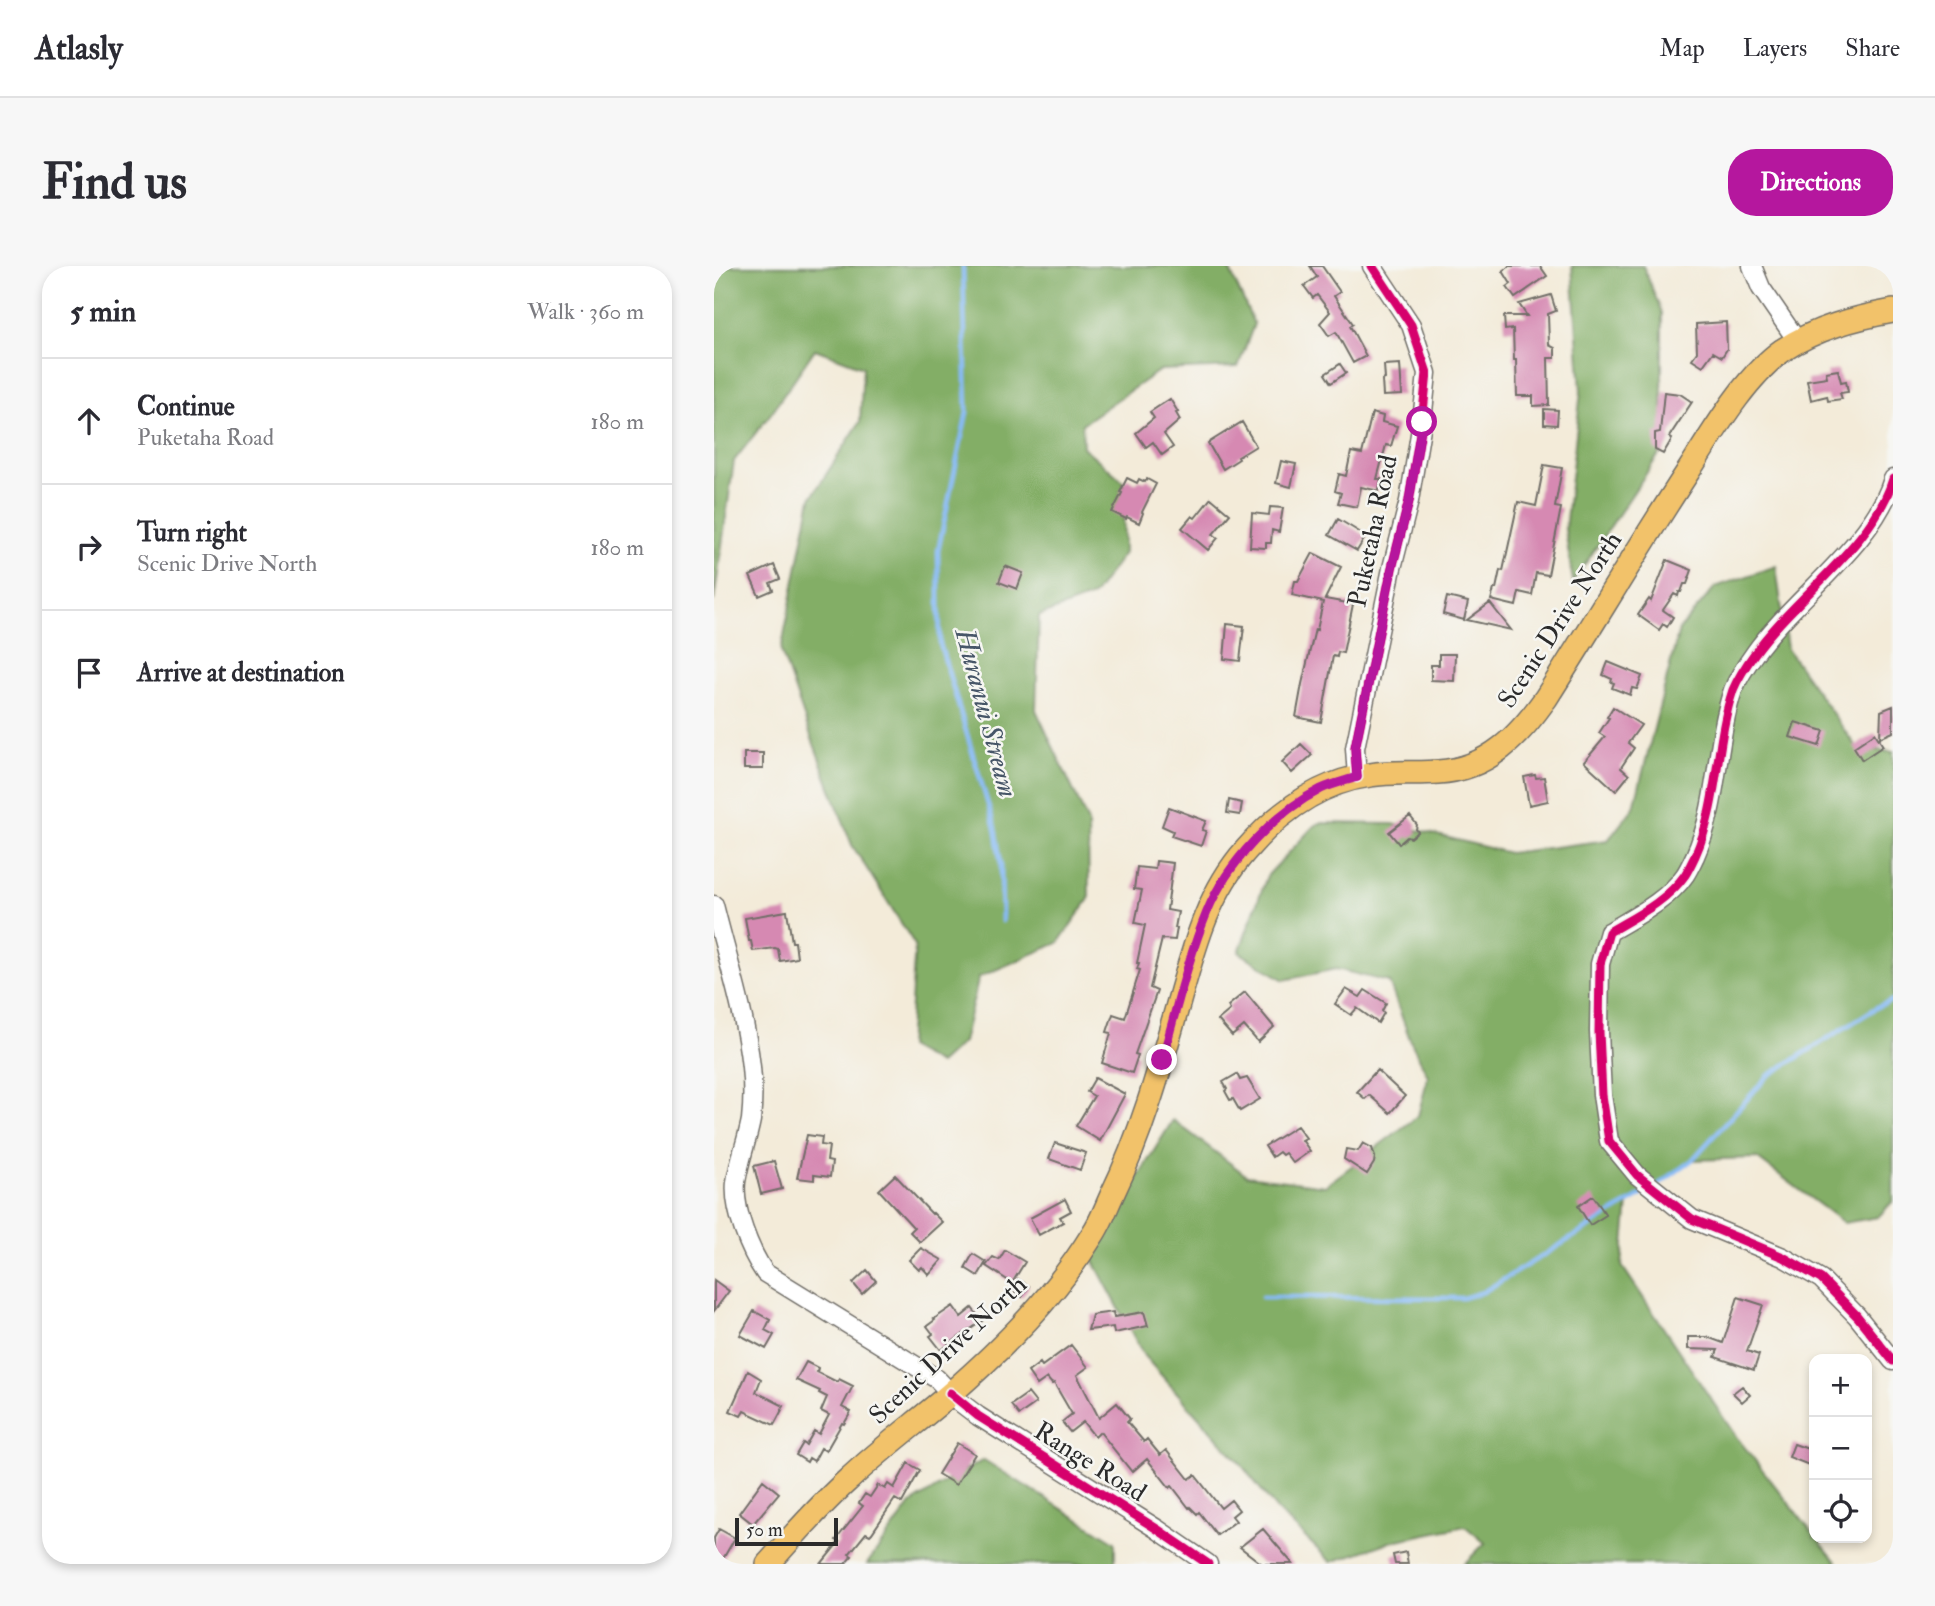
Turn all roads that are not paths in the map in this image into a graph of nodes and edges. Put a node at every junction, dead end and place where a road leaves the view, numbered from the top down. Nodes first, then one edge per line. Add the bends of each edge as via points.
1 (1372, 266) edge
2 (1752, 266) edge
3 (1893, 311) edge
4 (1798, 342) junction
5 (1893, 479) edge
6 (1357, 777) junction
7 (714, 905) edge
8 (1893, 1361) edge
9 (950, 1393) junction
10 (768, 1564) edge
11 (1208, 1564) edge

1 - 6 street, Puketaha Road via 1411,325 1427,373 1409,501 1355,748
2 - 4 street via 1761,288
3 - 4 main road, Scenic Drive North via 1850,320
4 - 6 main road, Scenic Drive North via 1758,372 1718,426 1518,735 1491,756 1454,771
5 - 8 street via 1875,518 1775,628 1734,687 1703,836 1686,874 1663,899 1609,932 1600,964 1599,1032 1609,1141 1637,1175 1692,1219 1783,1257 1821,1279
6 - 9 main road, Scenic Drive North via 1322,789 1287,811 1225,877 1198,936 1142,1126 1095,1231 1033,1315
7 - 9 street, Range Road via 751,1065 750,1122 736,1185 740,1218 754,1257 765,1273 937,1379
9 - 10 main road, Scenic Drive North via 848,1479
9 - 11 street, Range Road via 978,1416

